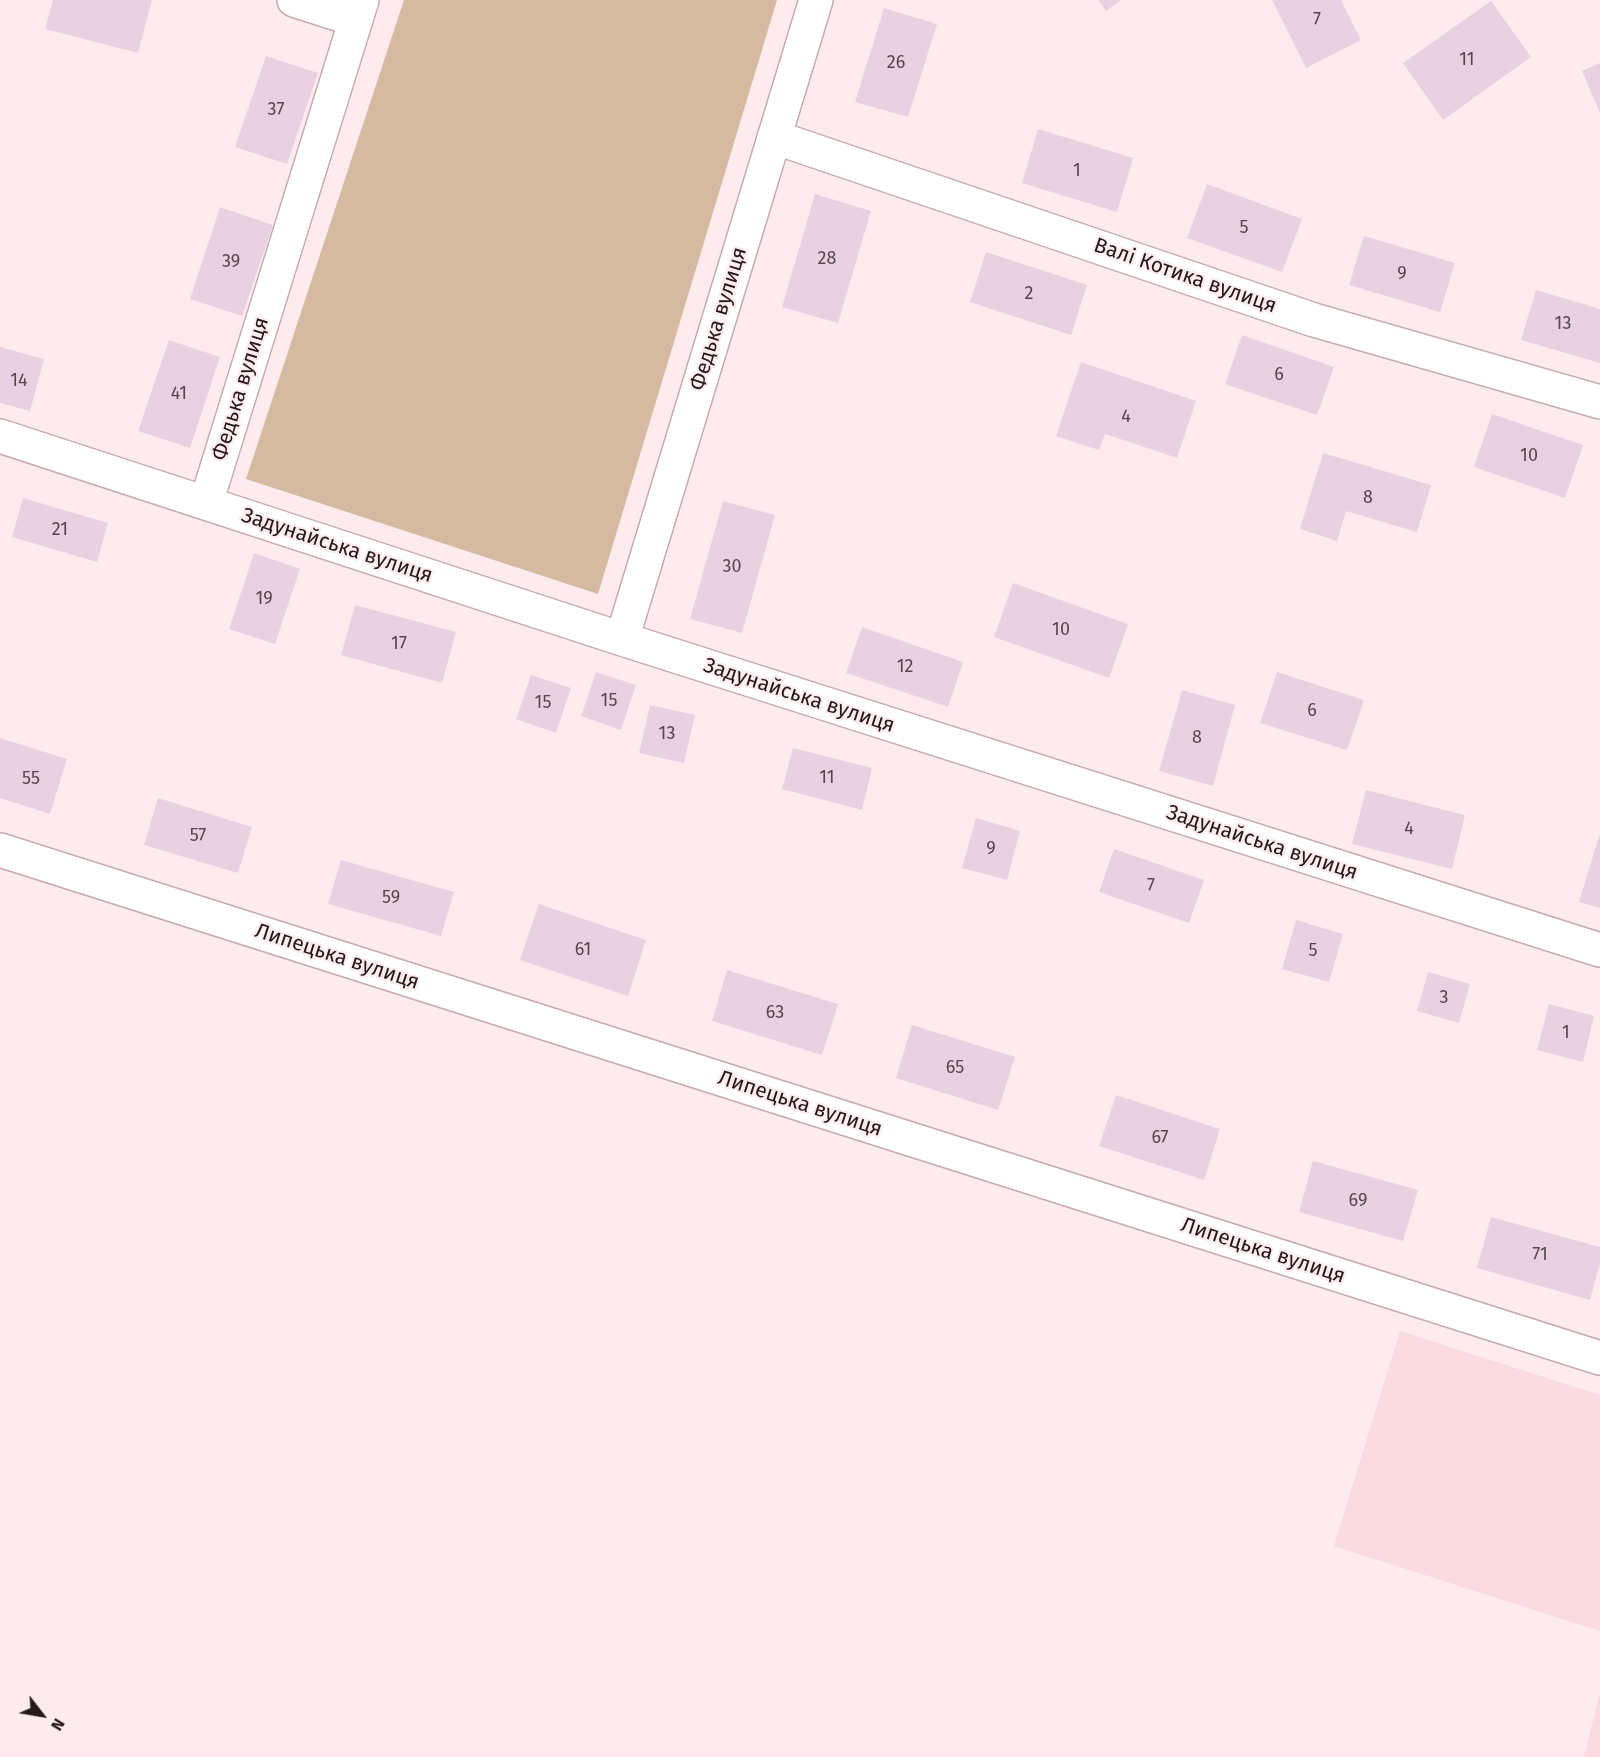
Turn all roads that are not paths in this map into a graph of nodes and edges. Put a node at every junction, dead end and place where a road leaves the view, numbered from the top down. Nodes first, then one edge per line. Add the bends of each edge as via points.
1 (294, 0) edge
2 (816, 0) edge
3 (359, 10) edge
4 (774, 137) junction
5 (1600, 402) edge
6 (0, 436) edge
7 (206, 503) junction
8 (622, 639) junction
9 (0, 850) edge
10 (1600, 950) edge
11 (1600, 1358) edge

1 - 3 street
2 - 4 street, Федька вулиця
3 - 7 street, Федька вулиця
4 - 5 street, Валі Котика вулиця via 1314,320
4 - 8 street, Федька вулиця
6 - 7 street, Задунайська вулиця
7 - 8 street, Задунайська вулиця
8 - 10 street, Задунайська вулиця
9 - 11 street, Липецька вулиця

